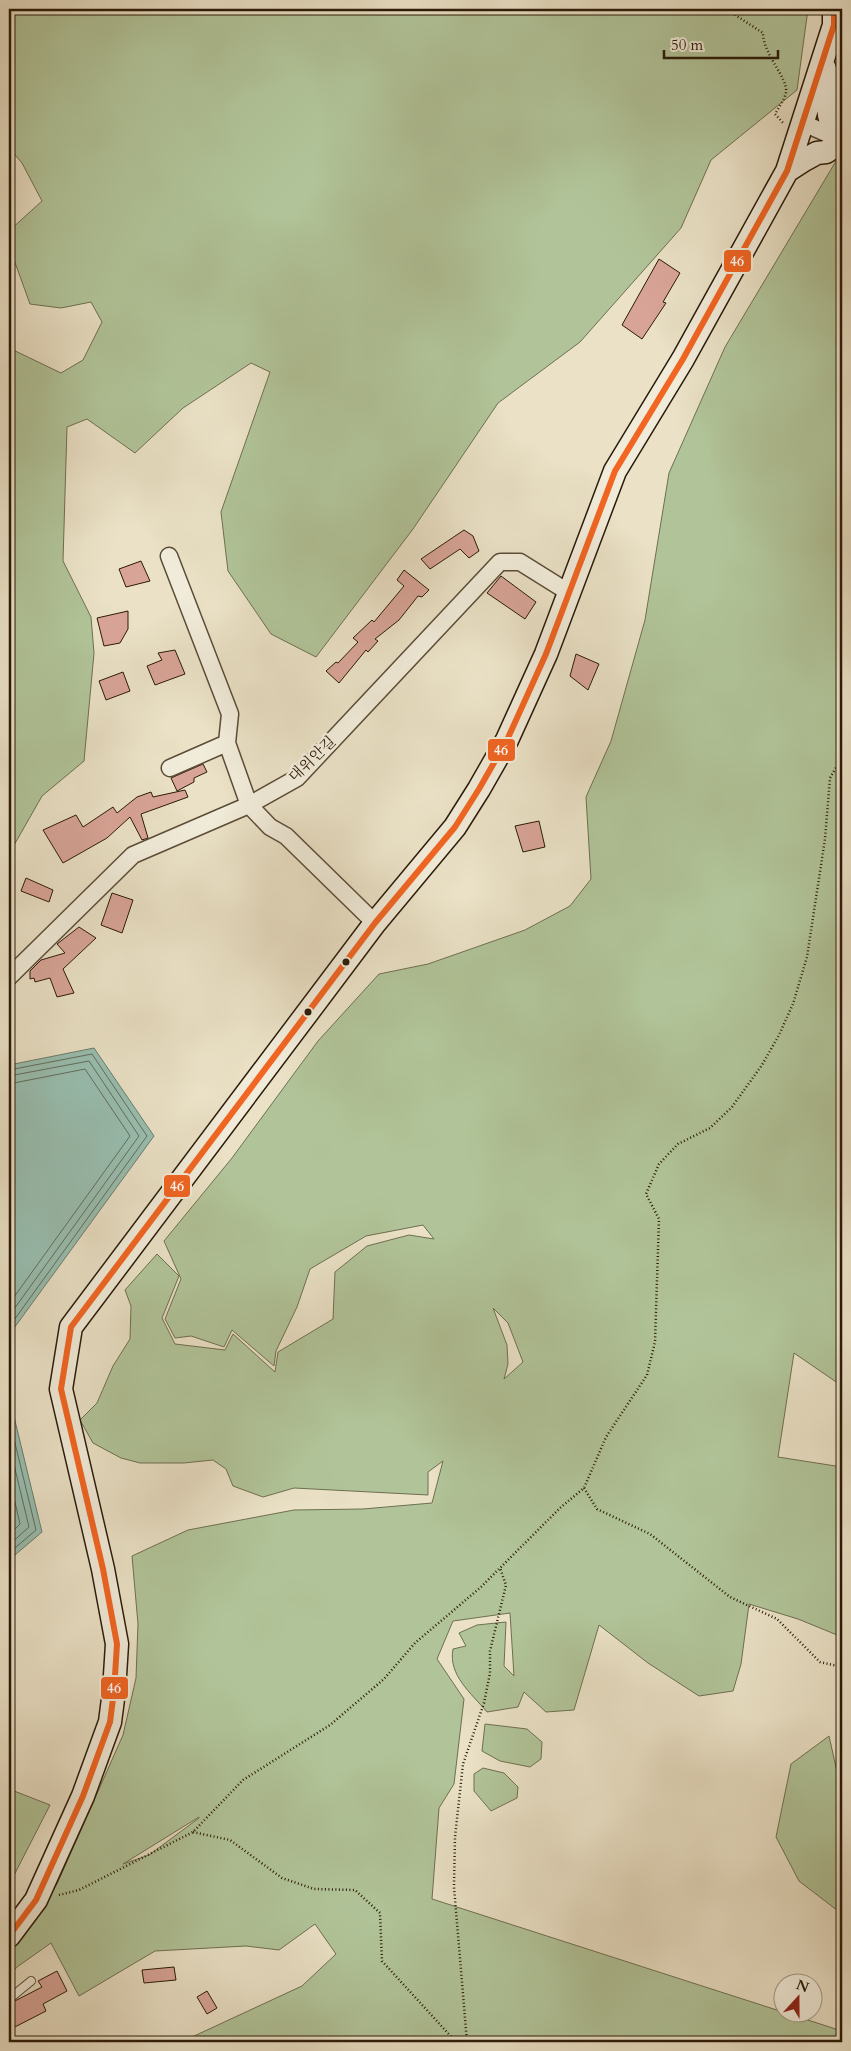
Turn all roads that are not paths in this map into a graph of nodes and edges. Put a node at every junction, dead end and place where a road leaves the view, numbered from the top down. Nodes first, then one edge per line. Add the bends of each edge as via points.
1 (837, 21) edge
2 (824, 58) junction
3 (803, 123) junction
4 (839, 141) edge
5 (787, 171) junction
6 (168, 556) dead end
7 (568, 592) junction
8 (227, 743) junction
9 (170, 768) dead end
10 (249, 805) junction
11 (375, 923) junction
12 (9, 977) edge
13 (9, 1936) edge
14 (31, 1981) dead end
15 (9, 1999) edge

1 - 2 main road
2 - 3 main road
2 - 4 main road via 829,115
3 - 4 street
3 - 5 main road
4 - 5 main road via 826,152 817,153
5 - 7 main road via 683,359 616,471
6 - 8 street via 230,714
7 - 10 street, 대위안길 via 520,562 500,562 297,778
7 - 11 main road via 546,654 507,740 455,827
8 - 9 street
8 - 10 street
10 - 11 street via 270,827 286,836
10 - 12 street, 대위안길 via 133,855
11 - 13 main road via 71,1327 61,1389 117,1644 110,1722 82,1796 36,1900
14 - 15 lane

